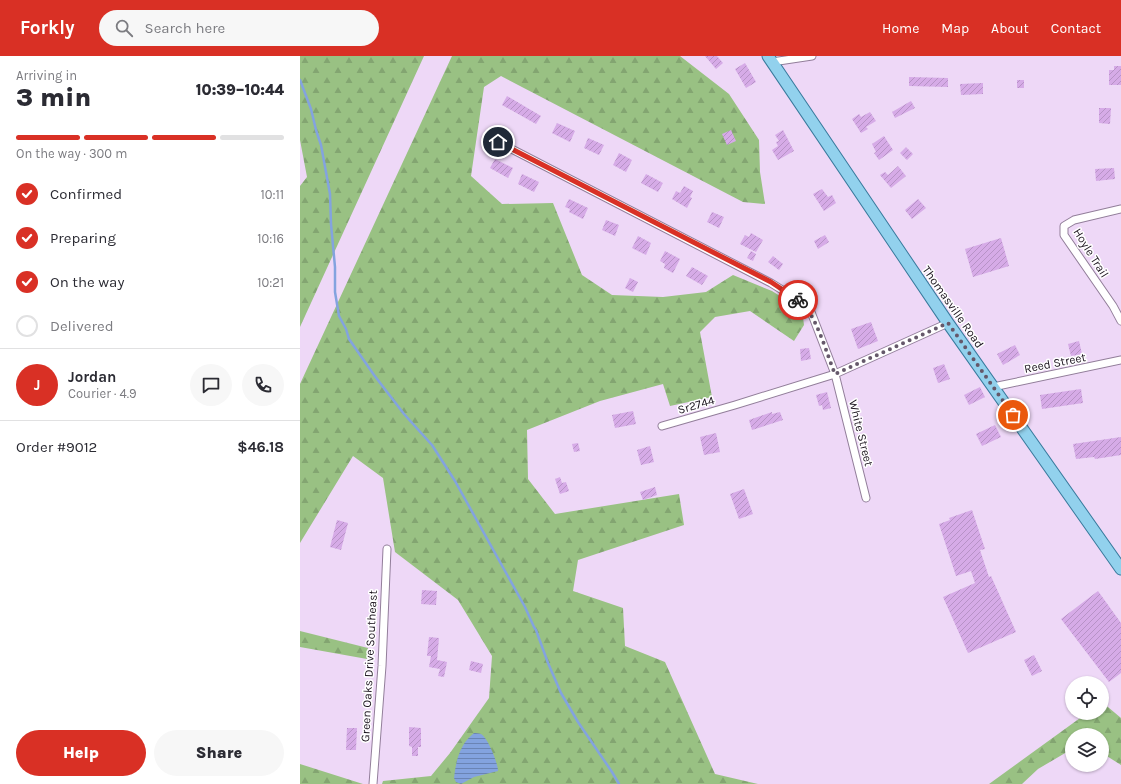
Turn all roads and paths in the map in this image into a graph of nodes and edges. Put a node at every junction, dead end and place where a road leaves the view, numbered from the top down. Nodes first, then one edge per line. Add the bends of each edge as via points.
1 (812, 56) edge
2 (770, 59) edge
3 (498, 142) dead end
4 (1121, 209) edge
5 (1121, 322) edge
6 (948, 323) junction
7 (1121, 360) edge
8 (835, 374) junction
9 (994, 387) junction
10 (662, 426) dead end
11 (866, 498) dead end
12 (387, 549) dead end
13 (1121, 569) edge
14 (373, 784) edge

1 - 2 street
2 - 6 main road, Thomasville Road
3 - 8 street, White Street via 771,282 803,303 810,312
4 - 5 street, Hoyle Trail via 1074,220 1064,226 1064,235 1113,306
6 - 8 street, Sr2744
6 - 9 main road, Thomasville Road
7 - 9 street, Reed Street
8 - 10 street, Sr2744
8 - 11 street, White Street
9 - 13 main road, Thomasville Road
12 - 14 street, Green Oaks Drive Southeast

